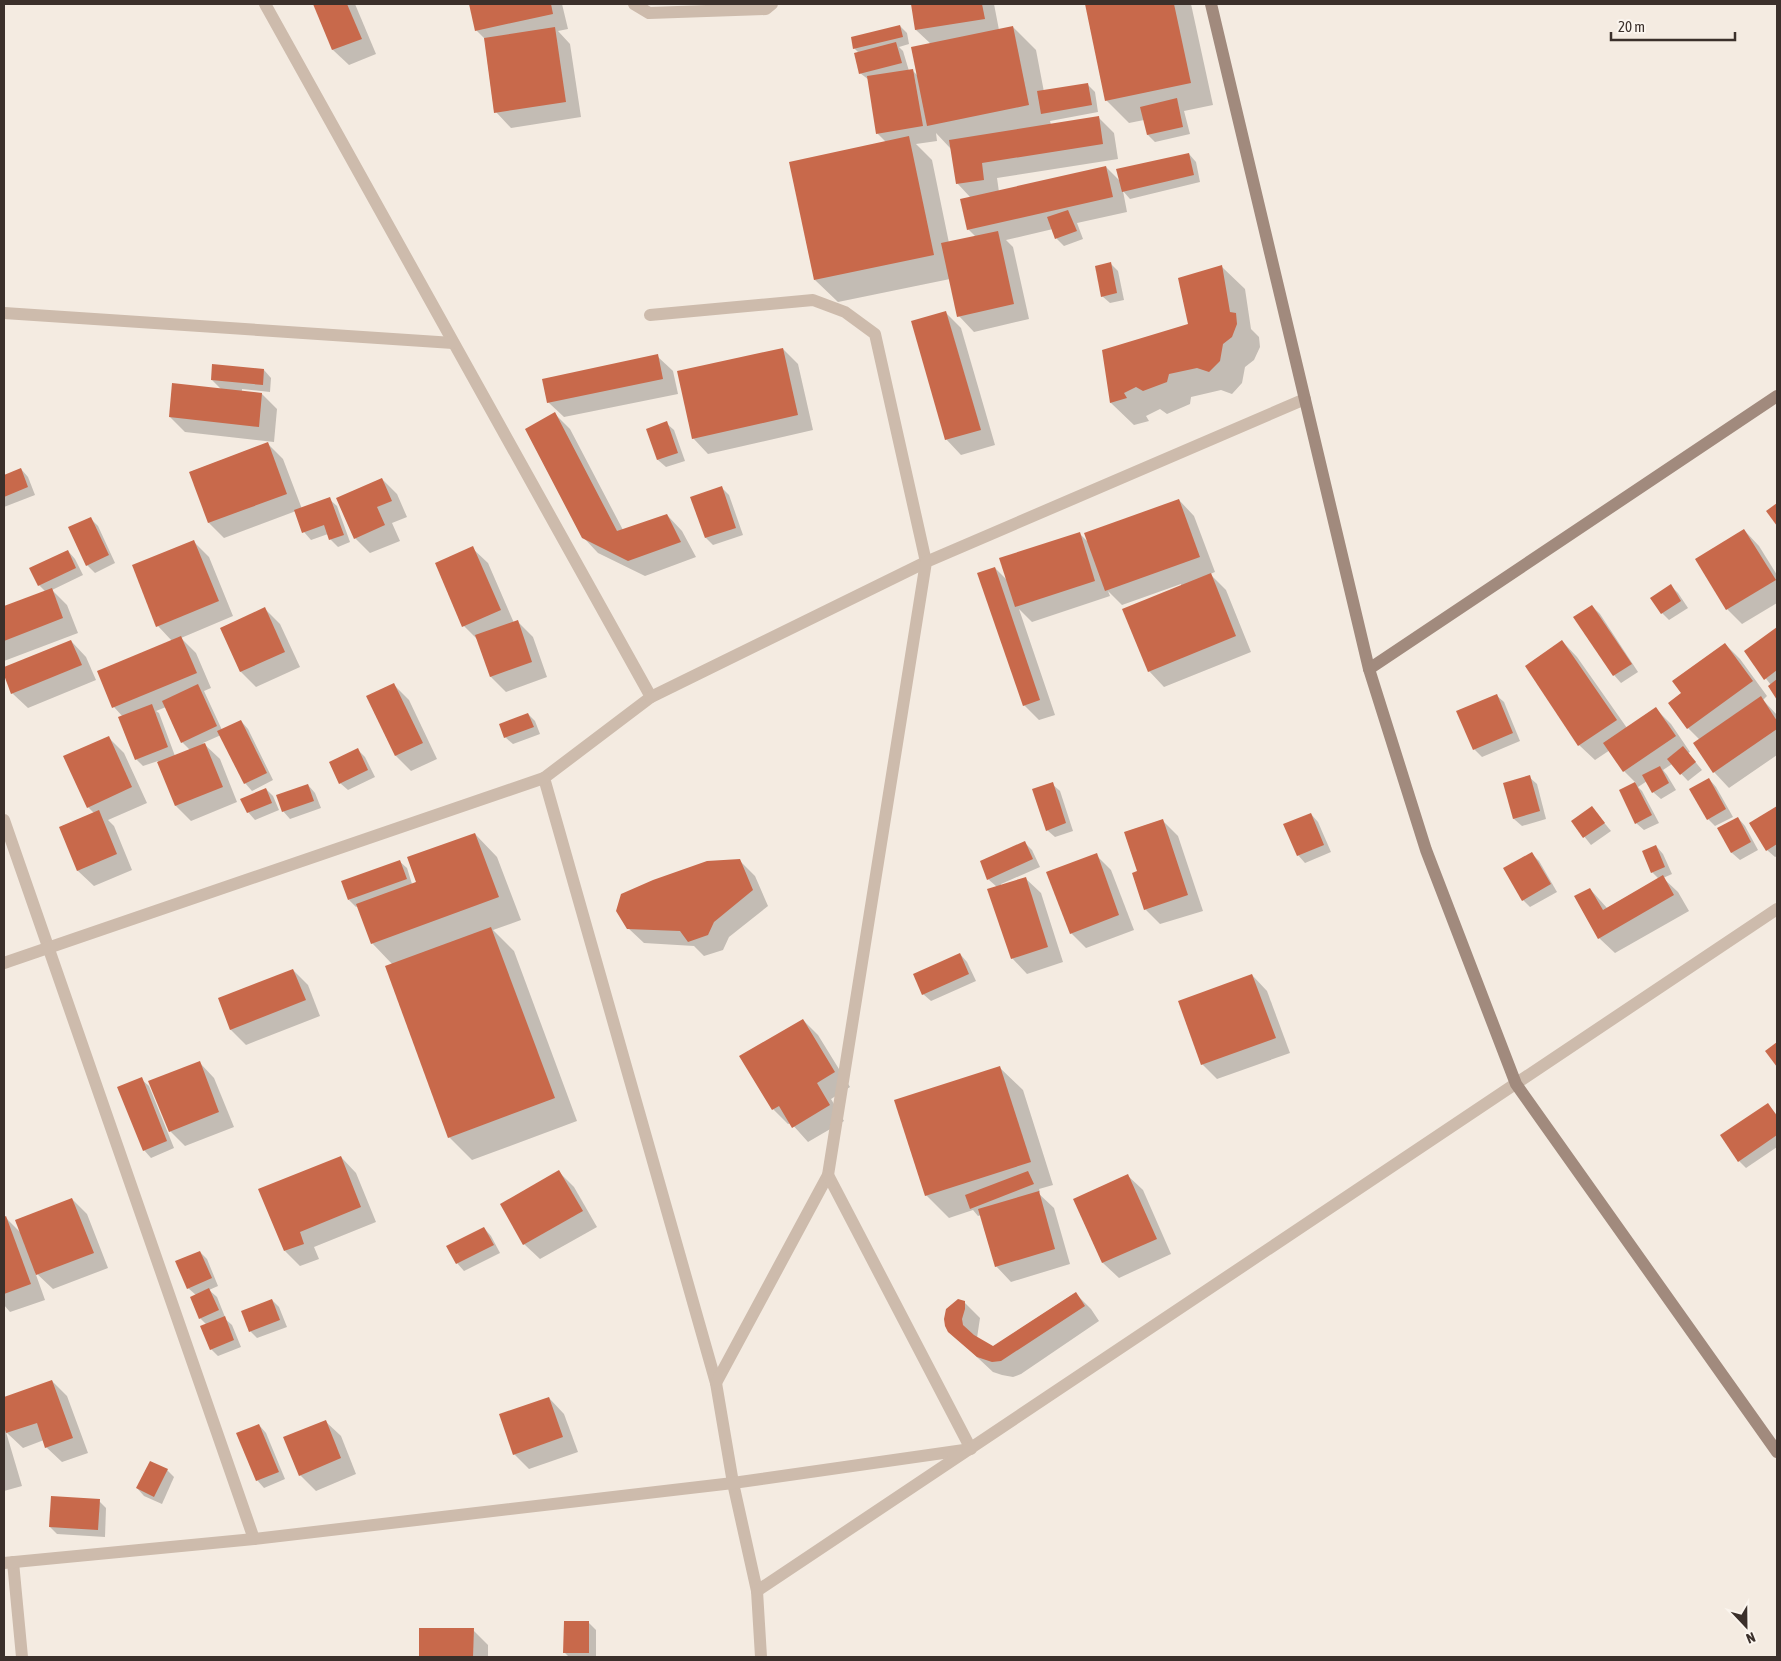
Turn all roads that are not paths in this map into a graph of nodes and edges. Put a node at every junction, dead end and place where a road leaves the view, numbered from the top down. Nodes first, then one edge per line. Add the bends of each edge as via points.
1 (265, 4) edge
2 (634, 4) edge
3 (772, 4) edge
4 (1211, 4) edge
5 (4, 313) edge
6 (650, 315) dead end
7 (453, 343) junction
8 (1777, 396) edge
9 (1305, 399) junction
10 (926, 562) junction
11 (1369, 669) junction
12 (651, 697) junction
13 (544, 778) junction
14 (4, 820) edge
15 (1777, 909) edge
16 (48, 948) junction
17 (4, 963) edge
18 (1516, 1084) junction
19 (828, 1175) junction
20 (716, 1383) junction
21 (971, 1449) junction
22 (1777, 1452) edge
23 (733, 1483) junction
24 (254, 1539) junction
25 (9, 1563) edge
26 (757, 1591) junction
27 (22, 1657) edge
28 (762, 1657) edge

1 - 7 street
2 - 3 street via 649,13 766,9
4 - 9 main road
5 - 7 street
6 - 10 street via 813,300 845,312 875,334
7 - 12 street
8 - 11 main road
9 - 10 street
9 - 11 main road
10 - 12 street
10 - 19 street
11 - 18 main road via 1426,850
12 - 13 street
13 - 16 street
13 - 20 street
14 - 16 street
15 - 18 street
16 - 17 street
16 - 24 street
18 - 21 street
18 - 22 main road
19 - 20 street
19 - 21 street
20 - 23 street
21 - 23 street
21 - 26 street
23 - 24 street
23 - 26 street
24 - 25 street
25 - 27 street
26 - 28 street

